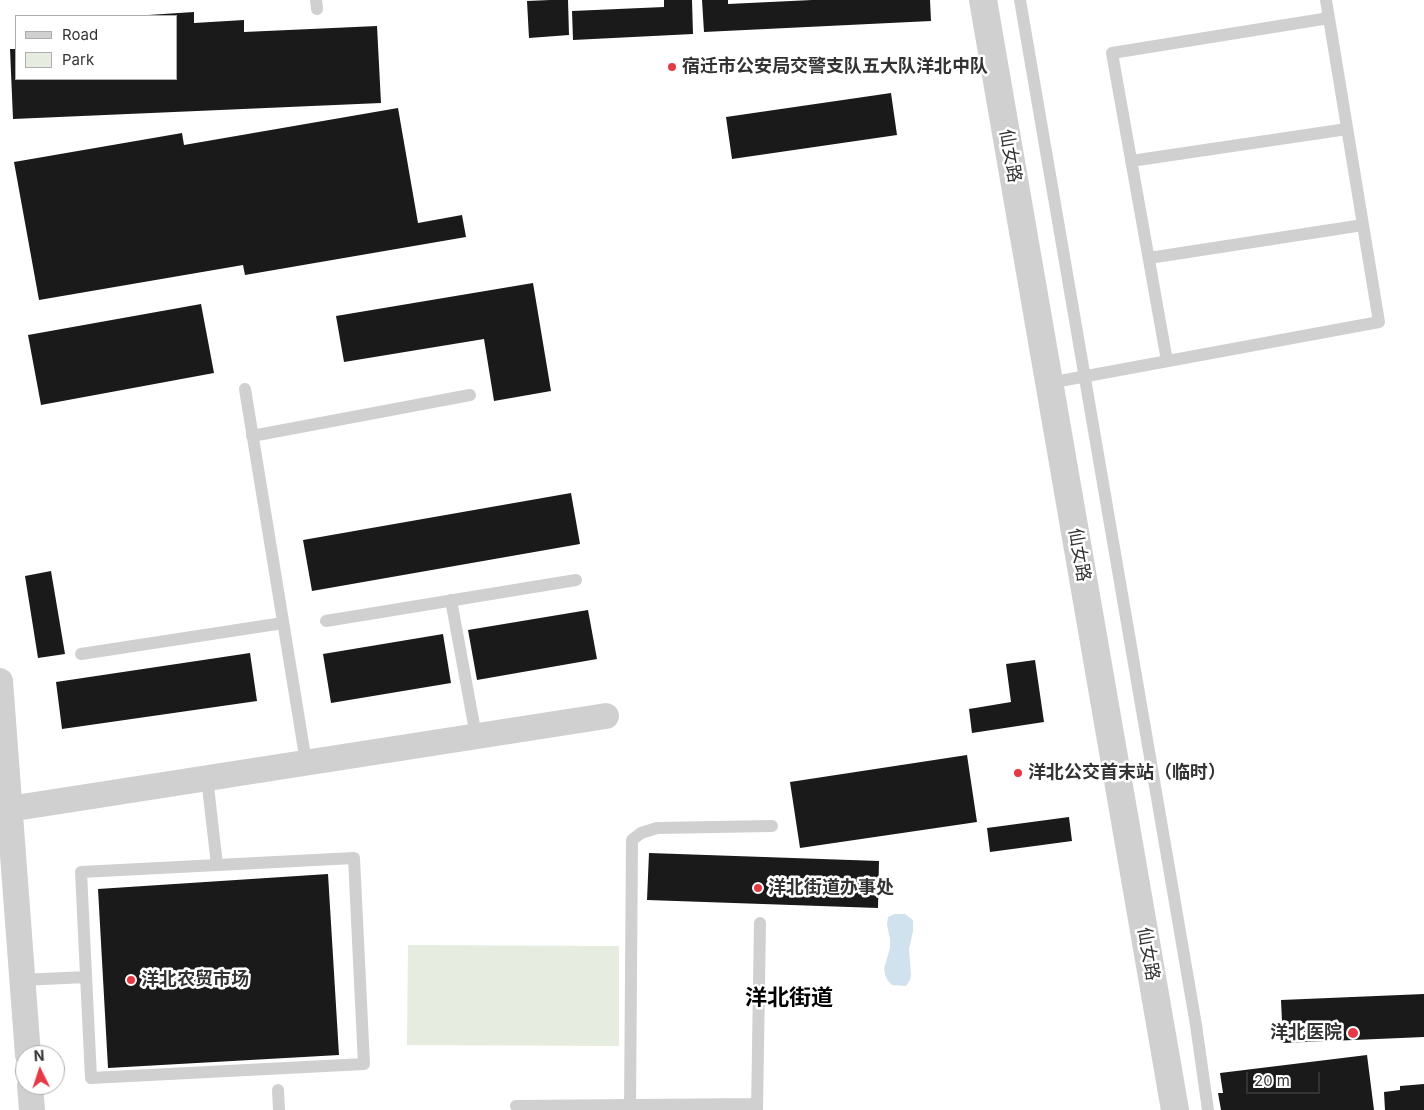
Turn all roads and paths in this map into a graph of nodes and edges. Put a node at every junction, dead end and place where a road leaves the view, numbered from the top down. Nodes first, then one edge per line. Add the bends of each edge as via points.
1 (983, 0) edge
2 (1020, 0) edge
3 (1326, 0) edge
4 (1329, 18) junction
5 (1347, 129) junction
6 (1131, 161) junction
7 (1362, 225) junction
8 (1149, 258) junction
9 (1167, 361) junction
10 (1084, 376) junction
11 (1049, 383) junction
12 (245, 389) dead end
13 (470, 395) dead end
14 (252, 436) junction
15 (576, 580) dead end
16 (451, 600) junction
17 (326, 621) dead end
18 (283, 623) junction
19 (81, 654) dead end
20 (0, 681) edge
21 (606, 716) dead end
22 (476, 736) junction
23 (306, 762) junction
24 (207, 778) junction
25 (10, 809) junction
26 (772, 826) dead end
27 (217, 865) junction
28 (760, 923) dead end
29 (86, 977) junction
30 (22, 980) junction
31 (27, 1045) edge
32 (278, 1090) dead end
33 (31, 1095) edge
34 (516, 1106) dead end
35 (757, 1107) edge
36 (630, 1108) edge
37 (32, 1110) edge
38 (279, 1110) edge
39 (1175, 1110) edge
40 (1208, 1110) edge

1 - 11 street, 仙女路
2 - 10 lane
3 - 4 lane
4 - 5 lane
4 - 6 lane via 1112,53
5 - 6 lane
5 - 7 lane
6 - 8 lane
7 - 8 lane
7 - 9 lane via 1379,322
8 - 9 lane
9 - 10 lane
10 - 11 lane
10 - 40 lane
11 - 39 street, 仙女路
12 - 14 lane
13 - 14 lane
14 - 18 lane
15 - 16 lane
16 - 17 lane
16 - 22 lane
18 - 19 lane
18 - 23 lane
20 - 25 street
21 - 22 street
22 - 23 street
23 - 24 street
24 - 25 street
24 - 27 lane
25 - 30 street
26 - 36 lane via 657,828 632,840
27 - 29 lane via 81,872
27 - 29 lane via 354,858 364,1064 91,1078
28 - 35 lane
29 - 30 lane
30 - 31 street
32 - 38 lane
33 - 37 street
34 - 36 lane
35 - 36 lane

